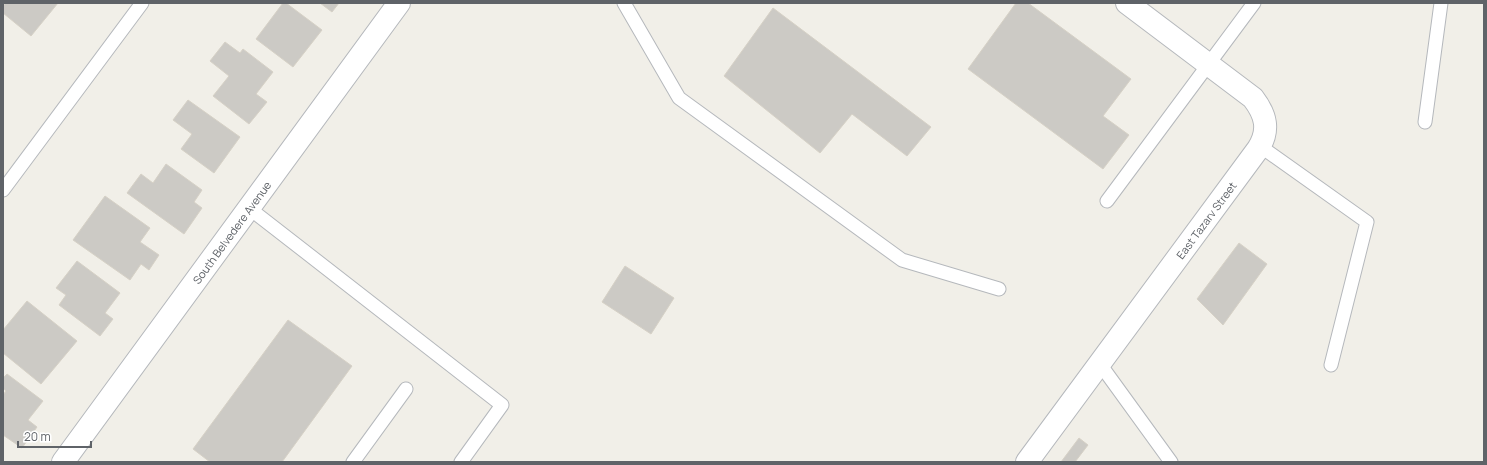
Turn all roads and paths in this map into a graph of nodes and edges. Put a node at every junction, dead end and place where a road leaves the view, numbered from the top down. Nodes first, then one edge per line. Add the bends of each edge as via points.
1 (142, 3) edge
2 (399, 3) edge
3 (624, 3) edge
4 (1127, 3) edge
5 (1254, 3) edge
6 (1441, 3) edge
7 (1209, 64) junction
8 (1425, 122) dead end
9 (1260, 146) junction
10 (3, 190) edge
11 (1107, 201) dead end
12 (249, 208) junction
13 (999, 289) dead end
14 (1100, 364) junction
15 (1331, 365) dead end
16 (406, 389) dead end
17 (63, 462) edge
18 (353, 462) edge
19 (461, 462) edge
20 (1027, 462) edge
21 (1171, 462) edge

1 - 10 lane
2 - 12 street, South Belvedere Avenue
3 - 13 lane via 680,98 902,260
4 - 7 street, East Tazarv Street
5 - 7 lane
6 - 8 lane
7 - 9 street, East Tazarv Street via 1244,89 1262,110 1266,124
7 - 11 lane
9 - 14 street, East Tazarv Street
9 - 15 lane via 1367,222
12 - 17 street, South Belvedere Avenue
12 - 19 lane via 502,404
14 - 20 street, East Tazarv Street
14 - 21 lane
16 - 18 lane

